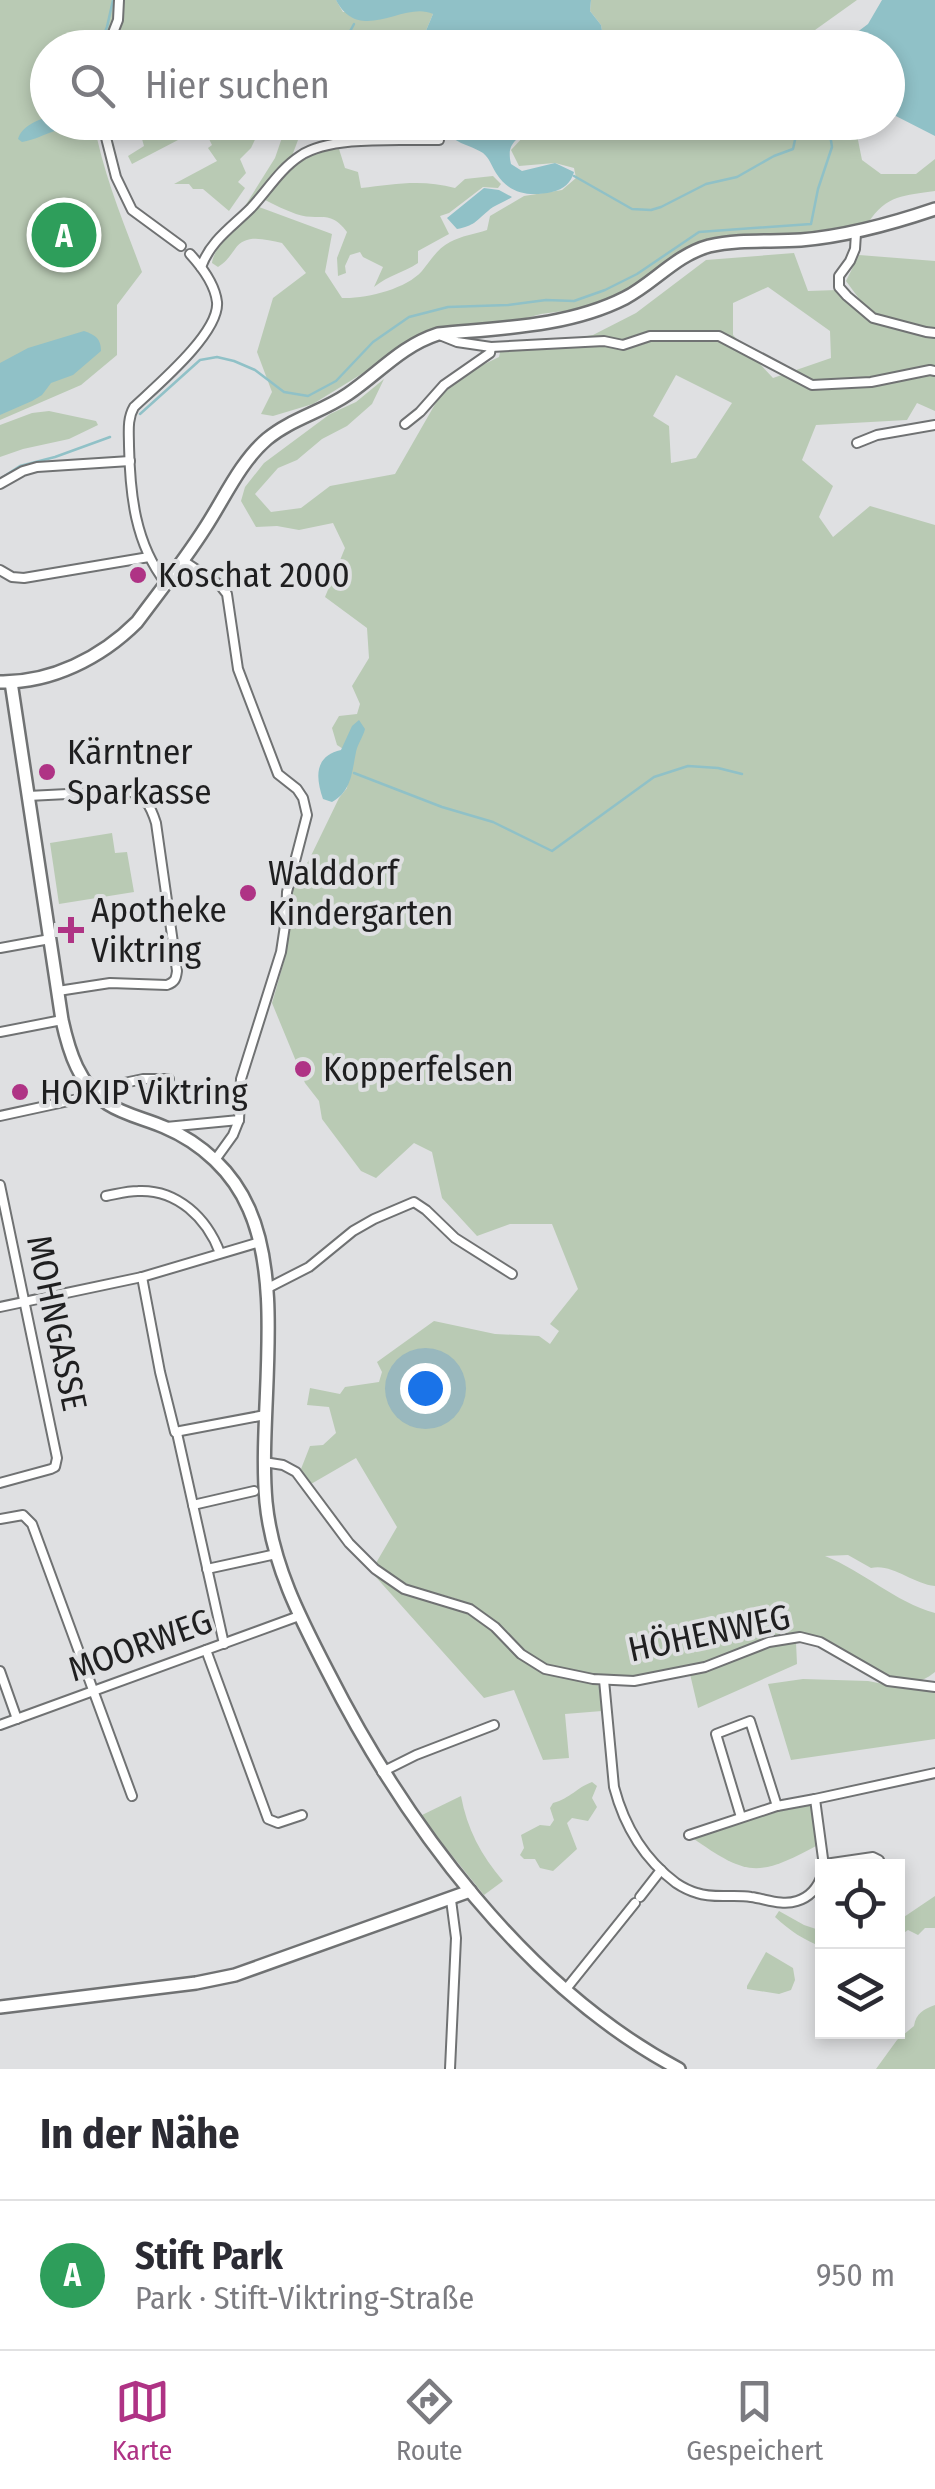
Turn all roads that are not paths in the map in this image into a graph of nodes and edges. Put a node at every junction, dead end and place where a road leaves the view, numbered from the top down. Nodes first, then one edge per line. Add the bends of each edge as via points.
1 (120, 0) edge
2 (114, 30) edge
3 (106, 140) edge
4 (439, 140) dead end
5 (935, 208) edge
6 (856, 233) junction
7 (181, 246) dead end
8 (190, 254) dead end
9 (200, 266) junction
10 (935, 333) edge
11 (438, 334) junction
12 (490, 347) junction
13 (935, 371) edge
14 (405, 424) dead end
15 (935, 425) edge
16 (857, 443) dead end
17 (130, 461) junction
18 (0, 484) edge
19 (149, 557) junction
20 (182, 560) junction
21 (0, 570) edge
22 (166, 583) junction
23 (6, 682) edge
24 (28, 796) junction
25 (50, 939) junction
26 (0, 948) edge
27 (58, 990) junction
28 (62, 1020) junction
29 (0, 1032) edge
30 (169, 1079) dead end
31 (94, 1092) junction
32 (0, 1116) edge
33 (239, 1120) junction
34 (165, 1127) junction
35 (216, 1160) junction
36 (0, 1186) edge
37 (106, 1196) dead end
38 (260, 1242) junction
39 (220, 1253) junction
40 (512, 1274) dead end
41 (142, 1277) junction
42 (266, 1289) junction
43 (25, 1302) junction
44 (0, 1307) edge
45 (264, 1415) junction
46 (177, 1433) junction
47 (264, 1462) junction
48 (0, 1482) edge
49 (254, 1492) dead end
50 (193, 1505) junction
51 (0, 1519) edge
52 (276, 1554) junction
53 (207, 1569) junction
54 (299, 1616) junction
55 (224, 1644) junction
56 (206, 1650) junction
57 (0, 1671) edge
58 (604, 1680) junction
59 (935, 1687) edge
60 (93, 1690) junction
61 (17, 1719) junction
62 (494, 1724) dead end
63 (0, 1725) edge
64 (382, 1772) junction
65 (935, 1774) edge
66 (132, 1796) dead end
67 (815, 1798) junction
68 (777, 1806) junction
69 (302, 1816) dead end
70 (740, 1817) junction
71 (689, 1835) dead end
72 (823, 1859) edge
73 (661, 1870) junction
74 (815, 1888) edge
75 (470, 1891) junction
76 (451, 1900) junction
77 (566, 1989) junction
78 (0, 2006) edge
79 (450, 2069) edge
80 (679, 2069) edge

1 - 2 street
3 - 7 street via 128,202
4 - 9 street via 345,142 312,150 215,241
5 - 6 street
6 - 10 street via 839,276 846,296 873,318
6 - 11 street via 708,246 602,308
8 - 9 street
9 - 17 street via 216,310 193,351 134,407
11 - 12 street
11 - 20 street via 267,439
12 - 13 street via 719,336 812,385
12 - 14 street
15 - 16 street
17 - 18 street via 36,467
17 - 19 street via 136,520
19 - 21 street via 24,578
19 - 22 street
20 - 22 street
20 - 33 street via 227,594 238,669 278,774 297,790 306,816 281,952 240,1079
22 - 23 street via 137,622 100,652 49,675
23 - 24 street
24 - 25 street
24 - 27 street via 136,792 156,823 176,978 167,985
25 - 26 street
25 - 27 street
27 - 28 street
28 - 29 street
28 - 31 street via 76,1066
30 - 31 street
31 - 32 street
31 - 34 street via 122,1112
33 - 34 street
33 - 35 street
34 - 35 street
35 - 38 street via 243,1196
36 - 43 street, MOHNGASSE
37 - 39 street via 141,1190 188,1206
38 - 39 street
38 - 42 street
39 - 41 street
40 - 42 street via 410,1202
41 - 43 street
41 - 46 street
42 - 45 street
43 - 44 street
43 - 48 street, MOHNGASSE via 57,1458 51,1469
45 - 46 street
45 - 47 street
46 - 50 street
47 - 52 street
47 - 58 street, HÖHENWEG via 296,1472 349,1544 392,1582 470,1609 545,1669
49 - 50 street
50 - 53 street
51 - 60 street via 23,1516 32,1524
52 - 53 street
52 - 54 street
53 - 55 street
54 - 55 street, MOORWEG
54 - 64 street
55 - 56 street, MOORWEG
56 - 60 street, MOORWEG
56 - 69 street via 268,1819
57 - 61 street
58 - 59 street, HÖHENWEG via 652,1679 800,1637 888,1681
58 - 73 street via 618,1803
60 - 61 street, MOORWEG
60 - 66 street
61 - 63 street, MOORWEG
62 - 64 street
64 - 75 street
65 - 67 street
67 - 68 street
67 - 72 street
68 - 70 street
68 - 70 street via 750,1721 716,1734
70 - 71 street
73 - 74 street via 698,1894 793,1903
73 - 77 street
75 - 76 street
75 - 77 street
76 - 78 street via 235,1976
76 - 79 street via 456,1938
77 - 80 street

